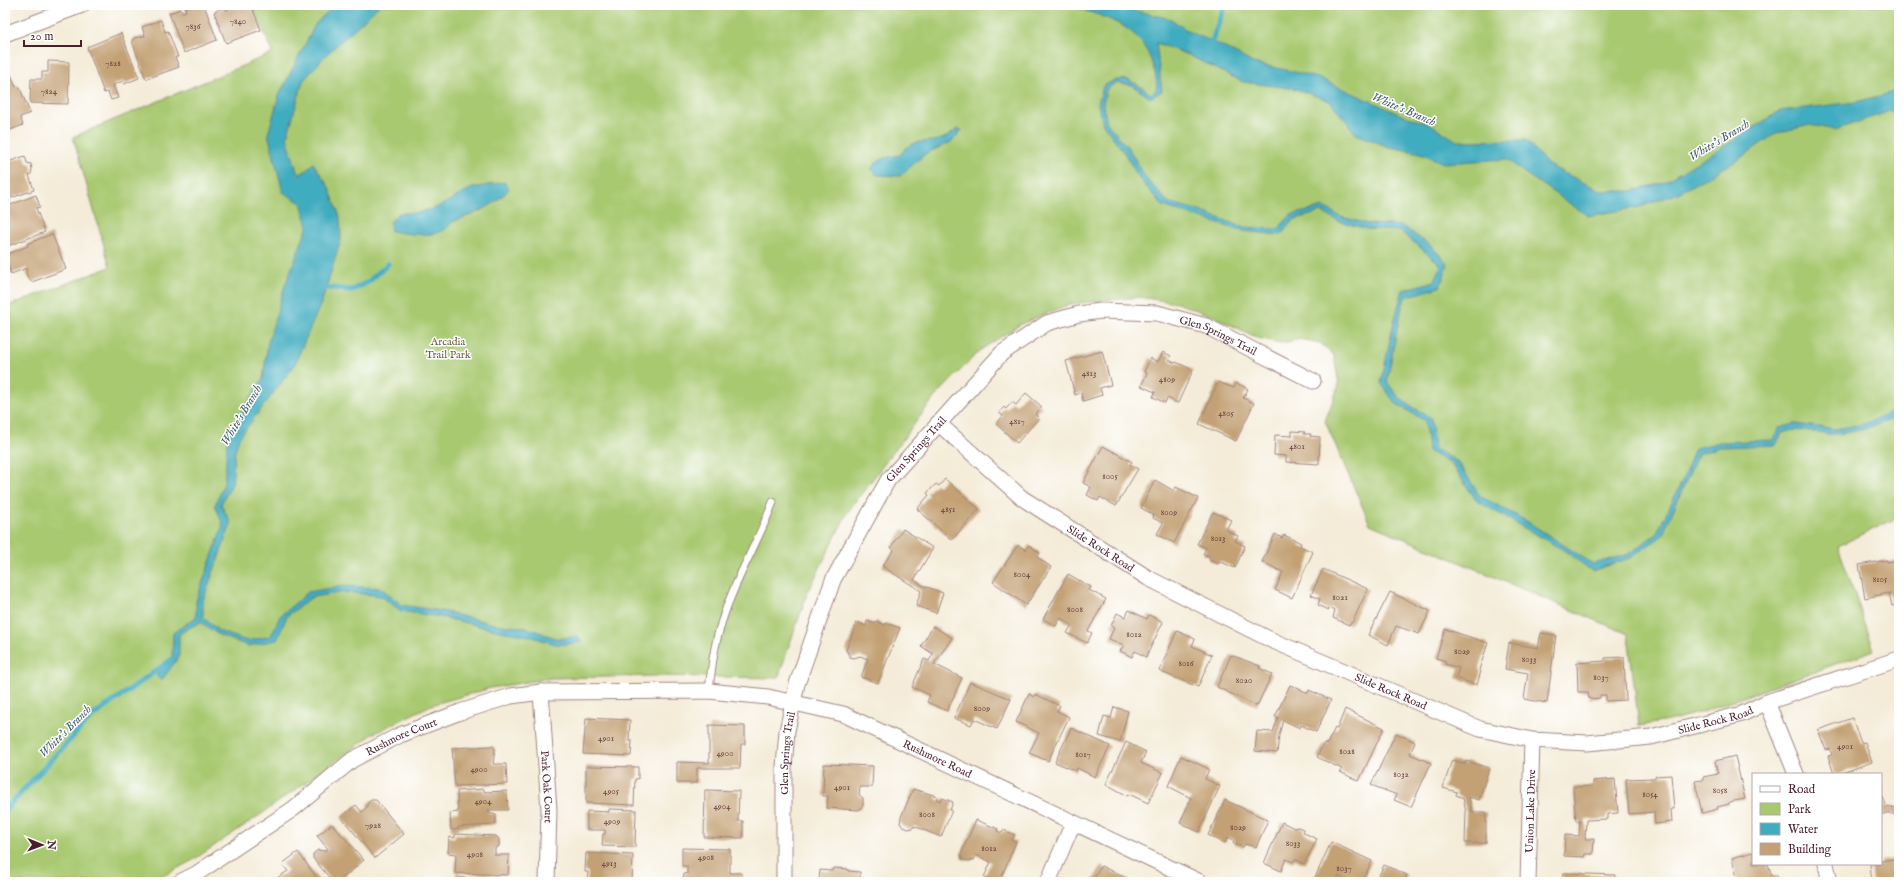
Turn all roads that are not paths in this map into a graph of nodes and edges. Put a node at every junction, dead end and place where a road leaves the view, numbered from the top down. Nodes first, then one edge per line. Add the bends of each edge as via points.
1 (82, 5) edge
2 (5, 34) edge
3 (1313, 381) dead end
4 (938, 424) junction
5 (773, 502) dead end
6 (1899, 659) edge
7 (660, 691) joint
8 (709, 691) junction
9 (541, 692) junction
10 (1767, 702) junction
11 (793, 703) junction
12 (1532, 740) junction
13 (1796, 773) edge
14 (1073, 823) junction
15 (1826, 865) edge
16 (180, 882) edge
17 (547, 882) edge
18 (784, 882) edge
19 (1048, 882) edge
20 (1200, 882) edge
21 (1528, 882) edge
22 (1830, 882) edge

1 - 2 street
3 - 4 street, Glen Springs Trail via 1206,326 1158,313 1101,311 1047,323 1002,353
4 - 11 street, Glen Springs Trail via 888,480 833,580
4 - 12 street, Slide Rock Road via 1022,498 1148,578 1271,640 1480,729
5 - 8 lane via 719,630
6 - 10 street, Slide Rock Road
7 - 8 street, Rushmore Road
7 - 9 street, Rushmore Court
8 - 11 street, Rushmore Road via 768,697
9 - 16 street, Rushmore Court via 512,696 460,712 400,735 352,760 293,809
9 - 17 street, Park Oak Court via 549,810
10 - 12 street, Slide Rock Road via 1742,714 1651,737 1586,743
10 - 13 street
11 - 14 street, Rushmore Road via 843,714
11 - 18 street, Glen Springs Trail via 787,731 784,768
12 - 21 street, Union Lake Drive
14 - 19 street
14 - 20 street, Rushmore Road
15 - 22 street

